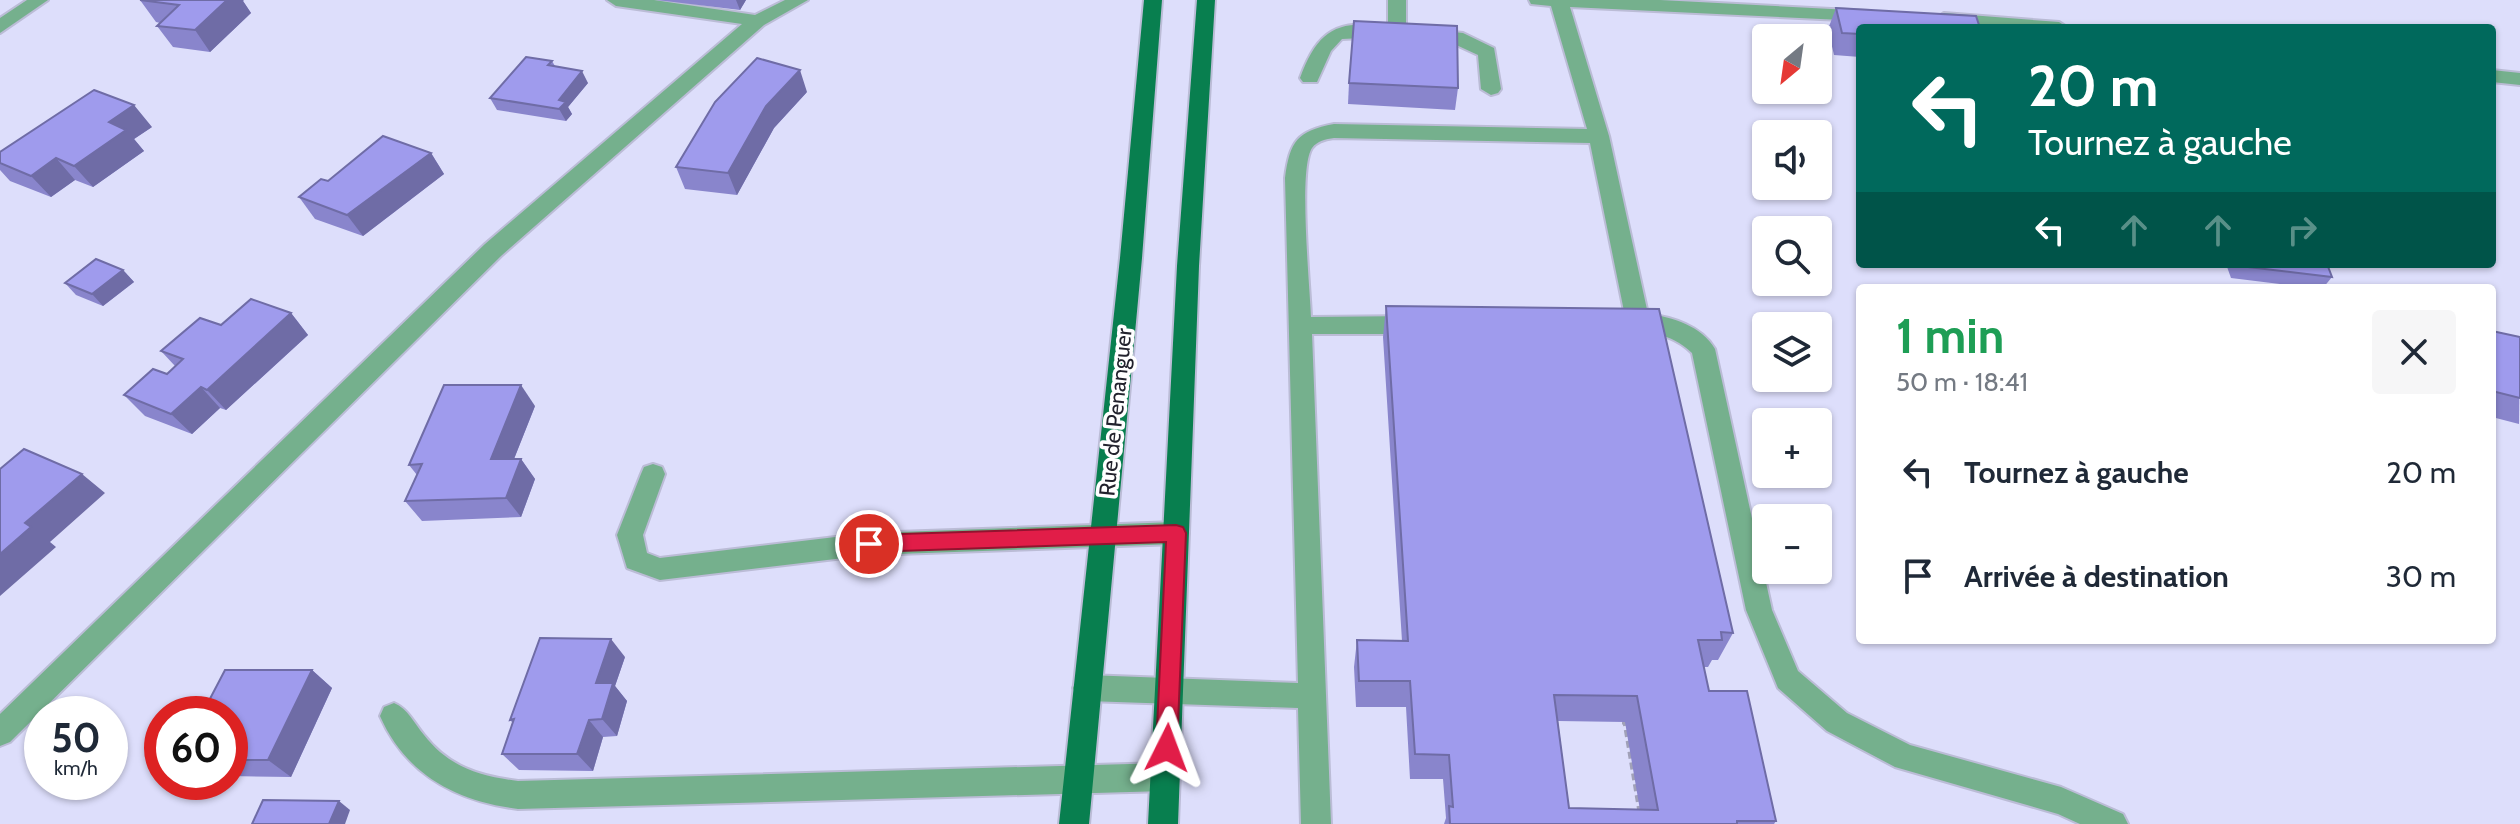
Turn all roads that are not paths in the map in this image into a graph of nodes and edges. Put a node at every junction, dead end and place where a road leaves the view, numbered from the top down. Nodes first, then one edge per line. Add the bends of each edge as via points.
1 (39, 0) edge
2 (616, 0) edge
3 (799, 0) edge
4 (1153, 0) edge
5 (1206, 0) edge
6 (1397, 0) edge
7 (1538, 0) edge
8 (1559, 1) edge
9 (1888, 16) edge
10 (1919, 17) edge
11 (757, 21) junction
12 (2008, 24) edge
13 (0, 27) edge
14 (1397, 32) junction
15 (2496, 76) edge
16 (1310, 78) dead end
17 (2520, 79) edge
18 (1491, 89) dead end
19 (1599, 136) junction
20 (1609, 322) edge
21 (1638, 322) junction
22 (1438, 324) edge
23 (1302, 326) junction
24 (653, 474) dead end
25 (1176, 533) junction
26 (1102, 536) junction
27 (1087, 688) junction
28 (1169, 691) junction
29 (1314, 696) junction
30 (394, 716) dead end
31 (0, 733) edge
32 (1165, 777) junction
33 (1079, 782) junction
34 (1074, 824) edge
35 (1163, 824) edge
36 (1316, 824) edge
37 (2113, 824) edge

1 - 13 street
2 - 11 street
3 - 11 street
4 - 26 main road, Rue de Penanguer
5 - 25 main road
6 - 14 street
7 - 8 street
8 - 9 street
8 - 19 street
10 - 12 street
11 - 31 street via 493,250
14 - 16 street via 1344,29 1318,52
14 - 18 street via 1475,43 1487,52
15 - 17 street
19 - 21 street
19 - 23 street via 1313,134 1299,149 1295,178
20 - 21 street
21 - 37 street via 1667,324 1703,349 1759,610 1788,679 1837,722 1905,757 2061,801
22 - 23 street
23 - 29 street
24 - 26 street via 630,535 636,560 660,569 869,544
25 - 26 street
25 - 28 main road
26 - 27 main road, Rue de Penanguer
27 - 28 street
27 - 33 main road, Rue de Penanguer
28 - 29 street
28 - 32 main road
29 - 36 street
30 - 33 street via 414,749 454,780 485,792
32 - 33 street
32 - 35 main road
33 - 34 main road, Rue de Penanguer

